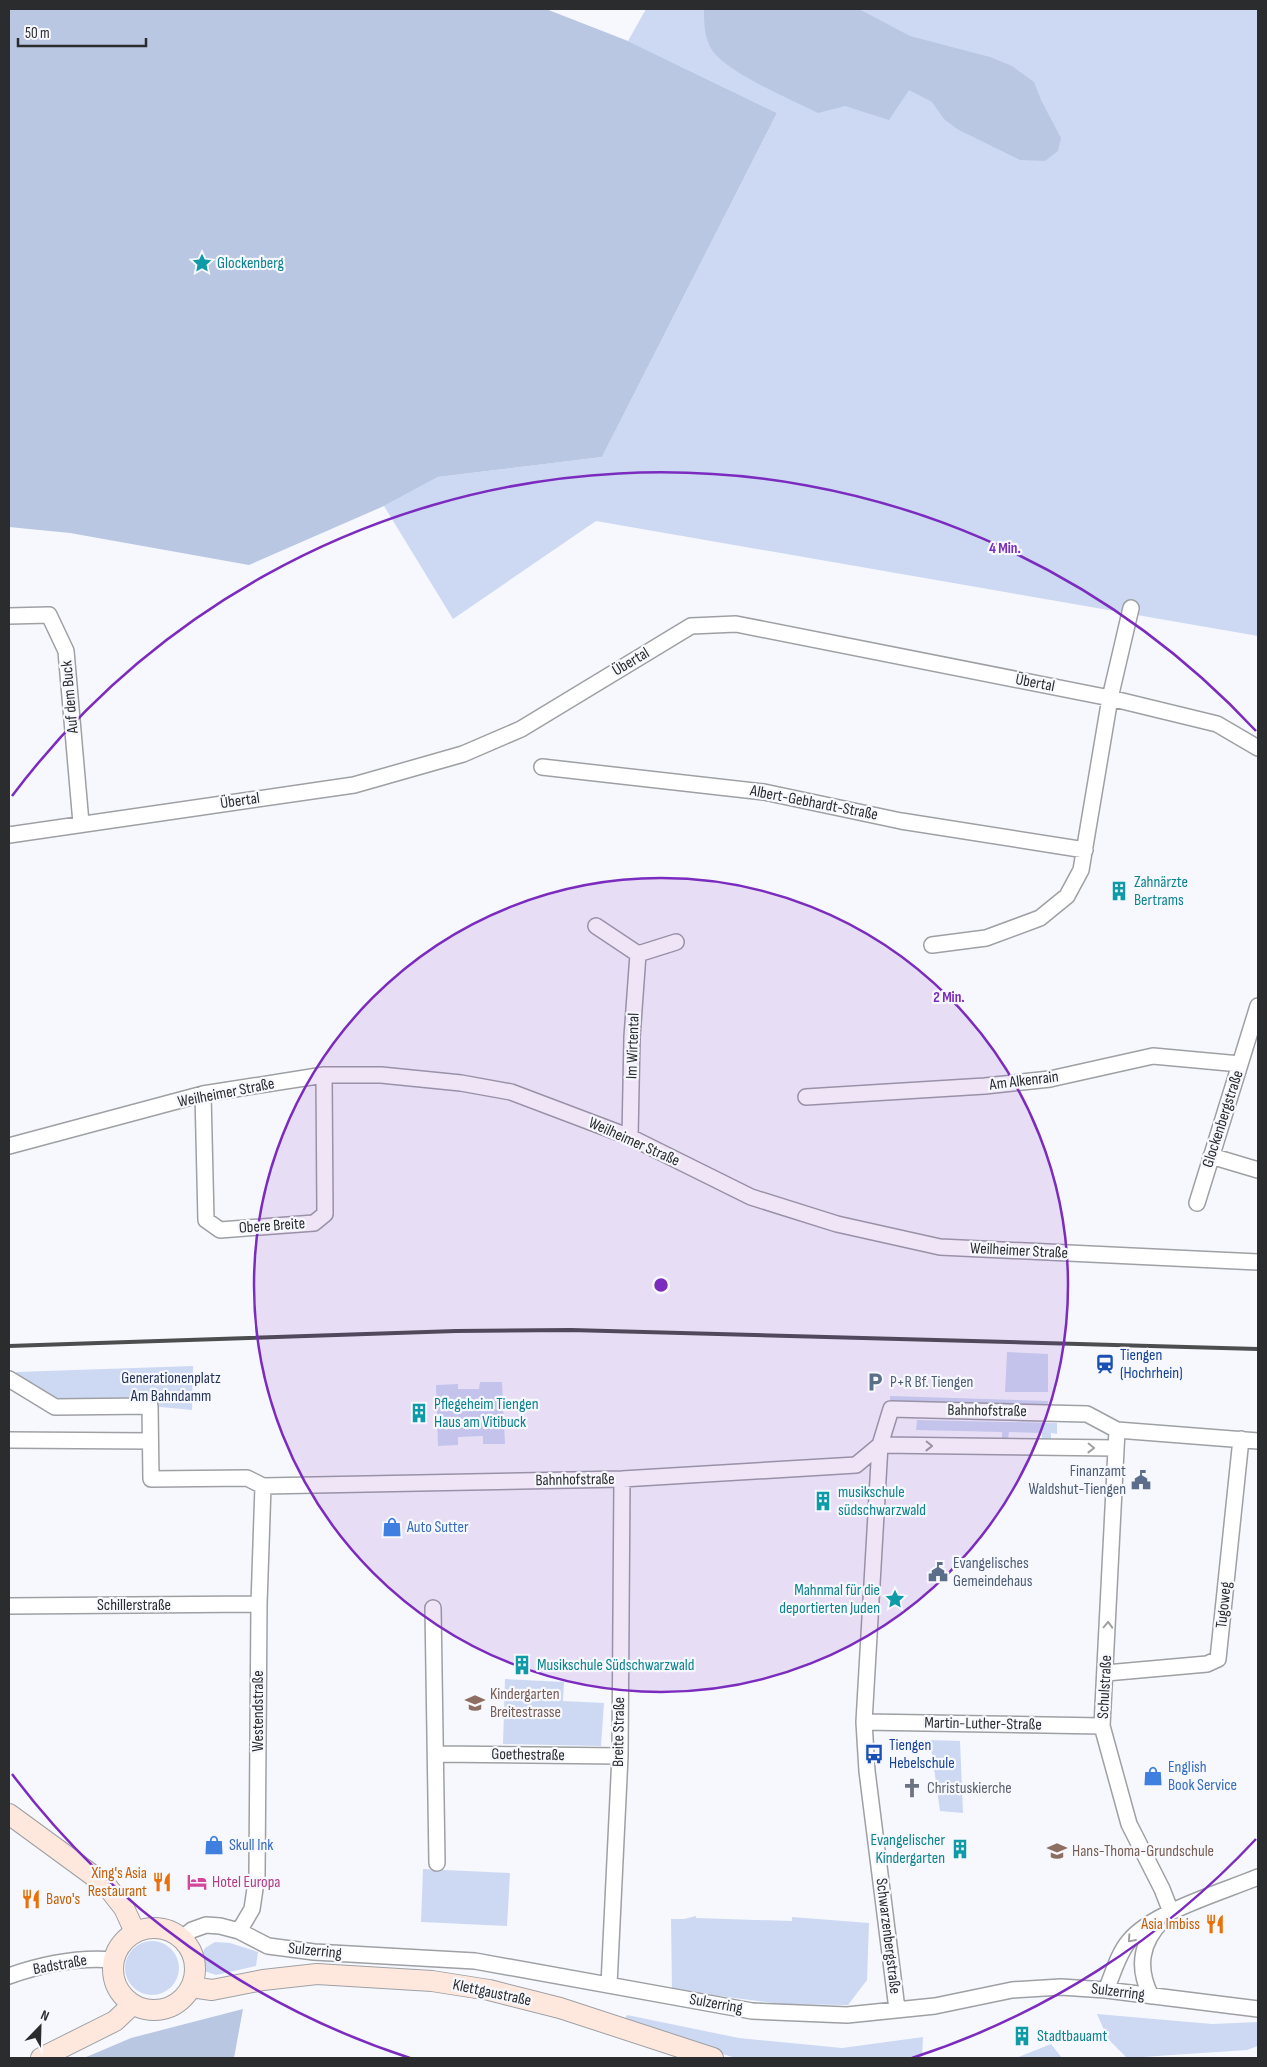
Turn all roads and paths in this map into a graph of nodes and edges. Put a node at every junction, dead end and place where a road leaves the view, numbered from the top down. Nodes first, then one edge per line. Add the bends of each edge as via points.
1 (1132, 608) dead end
2 (9, 616) edge
3 (1110, 698) junction
4 (1258, 748) edge
5 (542, 767) dead end
6 (81, 823) junction
7 (9, 835) edge
8 (1084, 850) junction
9 (596, 926) dead end
10 (676, 942) dead end
11 (932, 944) dead end
12 (638, 954) junction
13 (1258, 1006) edge
14 (1240, 1064) junction
15 (324, 1075) junction
16 (203, 1094) junction
17 (806, 1097) dead end
18 (630, 1138) junction
19 (9, 1146) edge
20 (1211, 1156) junction
21 (1258, 1170) edge
22 (1198, 1203) dead end
23 (1258, 1262) edge
24 (9, 1379) edge
25 (1117, 1430) junction
26 (1242, 1439) junction
27 (9, 1440) edge
28 (150, 1441) junction
29 (1258, 1441) edge
30 (880, 1445) junction
31 (1115, 1448) junction
32 (622, 1479) junction
33 (263, 1486) junction
34 (259, 1604) junction
35 (9, 1606) edge
36 (434, 1608) dead end
37 (1106, 1674) junction
38 (864, 1722) junction
39 (1102, 1726) junction
40 (436, 1754) junction
41 (620, 1756) junction
42 (9, 1814) edge
43 (437, 1863) dead end
44 (1258, 1877) edge
45 (1171, 1912) junction
46 (238, 1931) junction
47 (135, 1932) junction
48 (182, 1938) junction
49 (113, 1960) junction
50 (9, 1976) edge
51 (608, 1985) junction
52 (191, 1987) junction
53 (1103, 1990) junction
54 (1151, 1996) junction
55 (132, 2005) junction
56 (897, 2009) junction
57 (1258, 2009) edge
58 (41, 2058) edge
59 (713, 2058) edge

1 - 3 street
2 - 6 street, Auf dem Buck via 49,615 66,651
3 - 4 street, Übertal via 1216,724
3 - 6 street, Übertal via 736,624 691,626 522,729 463,754 354,785
3 - 8 street
5 - 8 street, Albert-Gebhardt-Straße via 764,792 901,821
6 - 7 street, Übertal
8 - 11 street via 1081,870 1067,896 1040,918 986,938
9 - 12 street
10 - 12 street
12 - 18 street, Im Wirtental
13 - 14 street, Glockenbergstraße
14 - 17 street, Am Alkenrain via 1153,1056 1050,1079
14 - 20 street, Glockenbergstraße
15 - 16 street, Weilheimer Straße
15 - 16 street, Obere Breite via 325,1214 314,1223 220,1230 206,1220
15 - 18 street, Weilheimer Straße via 381,1075 511,1092
16 - 19 street, Weilheimer Straße
18 - 23 street, Weilheimer Straße via 751,1197 837,1224 940,1247
20 - 21 street
20 - 22 street, Glockenbergstraße
24 - 28 street via 55,1407 150,1406
25 - 26 street, Bahnhofstraße
25 - 30 street, Bahnhofstraße via 1088,1414 891,1409
25 - 31 street
26 - 29 street, Bahnhofstraße
26 - 37 street, Tugoweg via 1218,1659 1207,1664
27 - 28 street
28 - 33 street via 151,1479 247,1478
30 -> 31 street
30 - 32 street, Bahnhofstraße via 856,1465
30 - 38 street, Schwarzenbergstraße
37 -> 31 street, Schulstraße
32 - 33 street, Bahnhofstraße
32 - 41 street, Breite Straße
33 - 34 street, Westendstraße
34 - 35 street, Schillerstraße
34 - 46 street, Westendstraße via 258,1875 252,1909
36 - 40 street
37 - 39 street, Schulstraße
38 - 39 street, Martin-Luther-Straße
38 - 56 street, Schwarzenbergstraße via 867,1771
39 - 45 street, Schulstraße via 1129,1824
40 - 41 street, Goethestraße
40 - 43 street
41 - 51 street, Breite Straße
42 - 47 main road via 106,1885 124,1908
44 - 45 street
45 -> 53 street via 1141,1928 1128,1942
45 - 54 street via 1156,1926 1146,1942 1142,1980
46 - 48 street, Sulzerring via 206,1925
46 - 51 street, Sulzerring via 268,1946 314,1952 474,1961
47 - 48 main road via 160,1928
47 - 49 main road via 122,1942
48 - 52 main road via 194,1958
49 - 50 street, Badstraße via 60,1961
49 - 55 main road via 115,1983
51 - 56 street, Sulzerring via 752,2010 847,2014
52 - 55 main road via 180,2002 166,2009 151,2011
52 - 59 main road, Klettgaustraße via 212,1990 317,1974 432,1981 489,1990 560,2008
53 - 54 street, Sulzerring
53 - 56 street, Sulzerring via 1061,1987 1012,1990 935,2006
54 - 57 street, Sulzerring
55 - 58 main road via 115,2021

